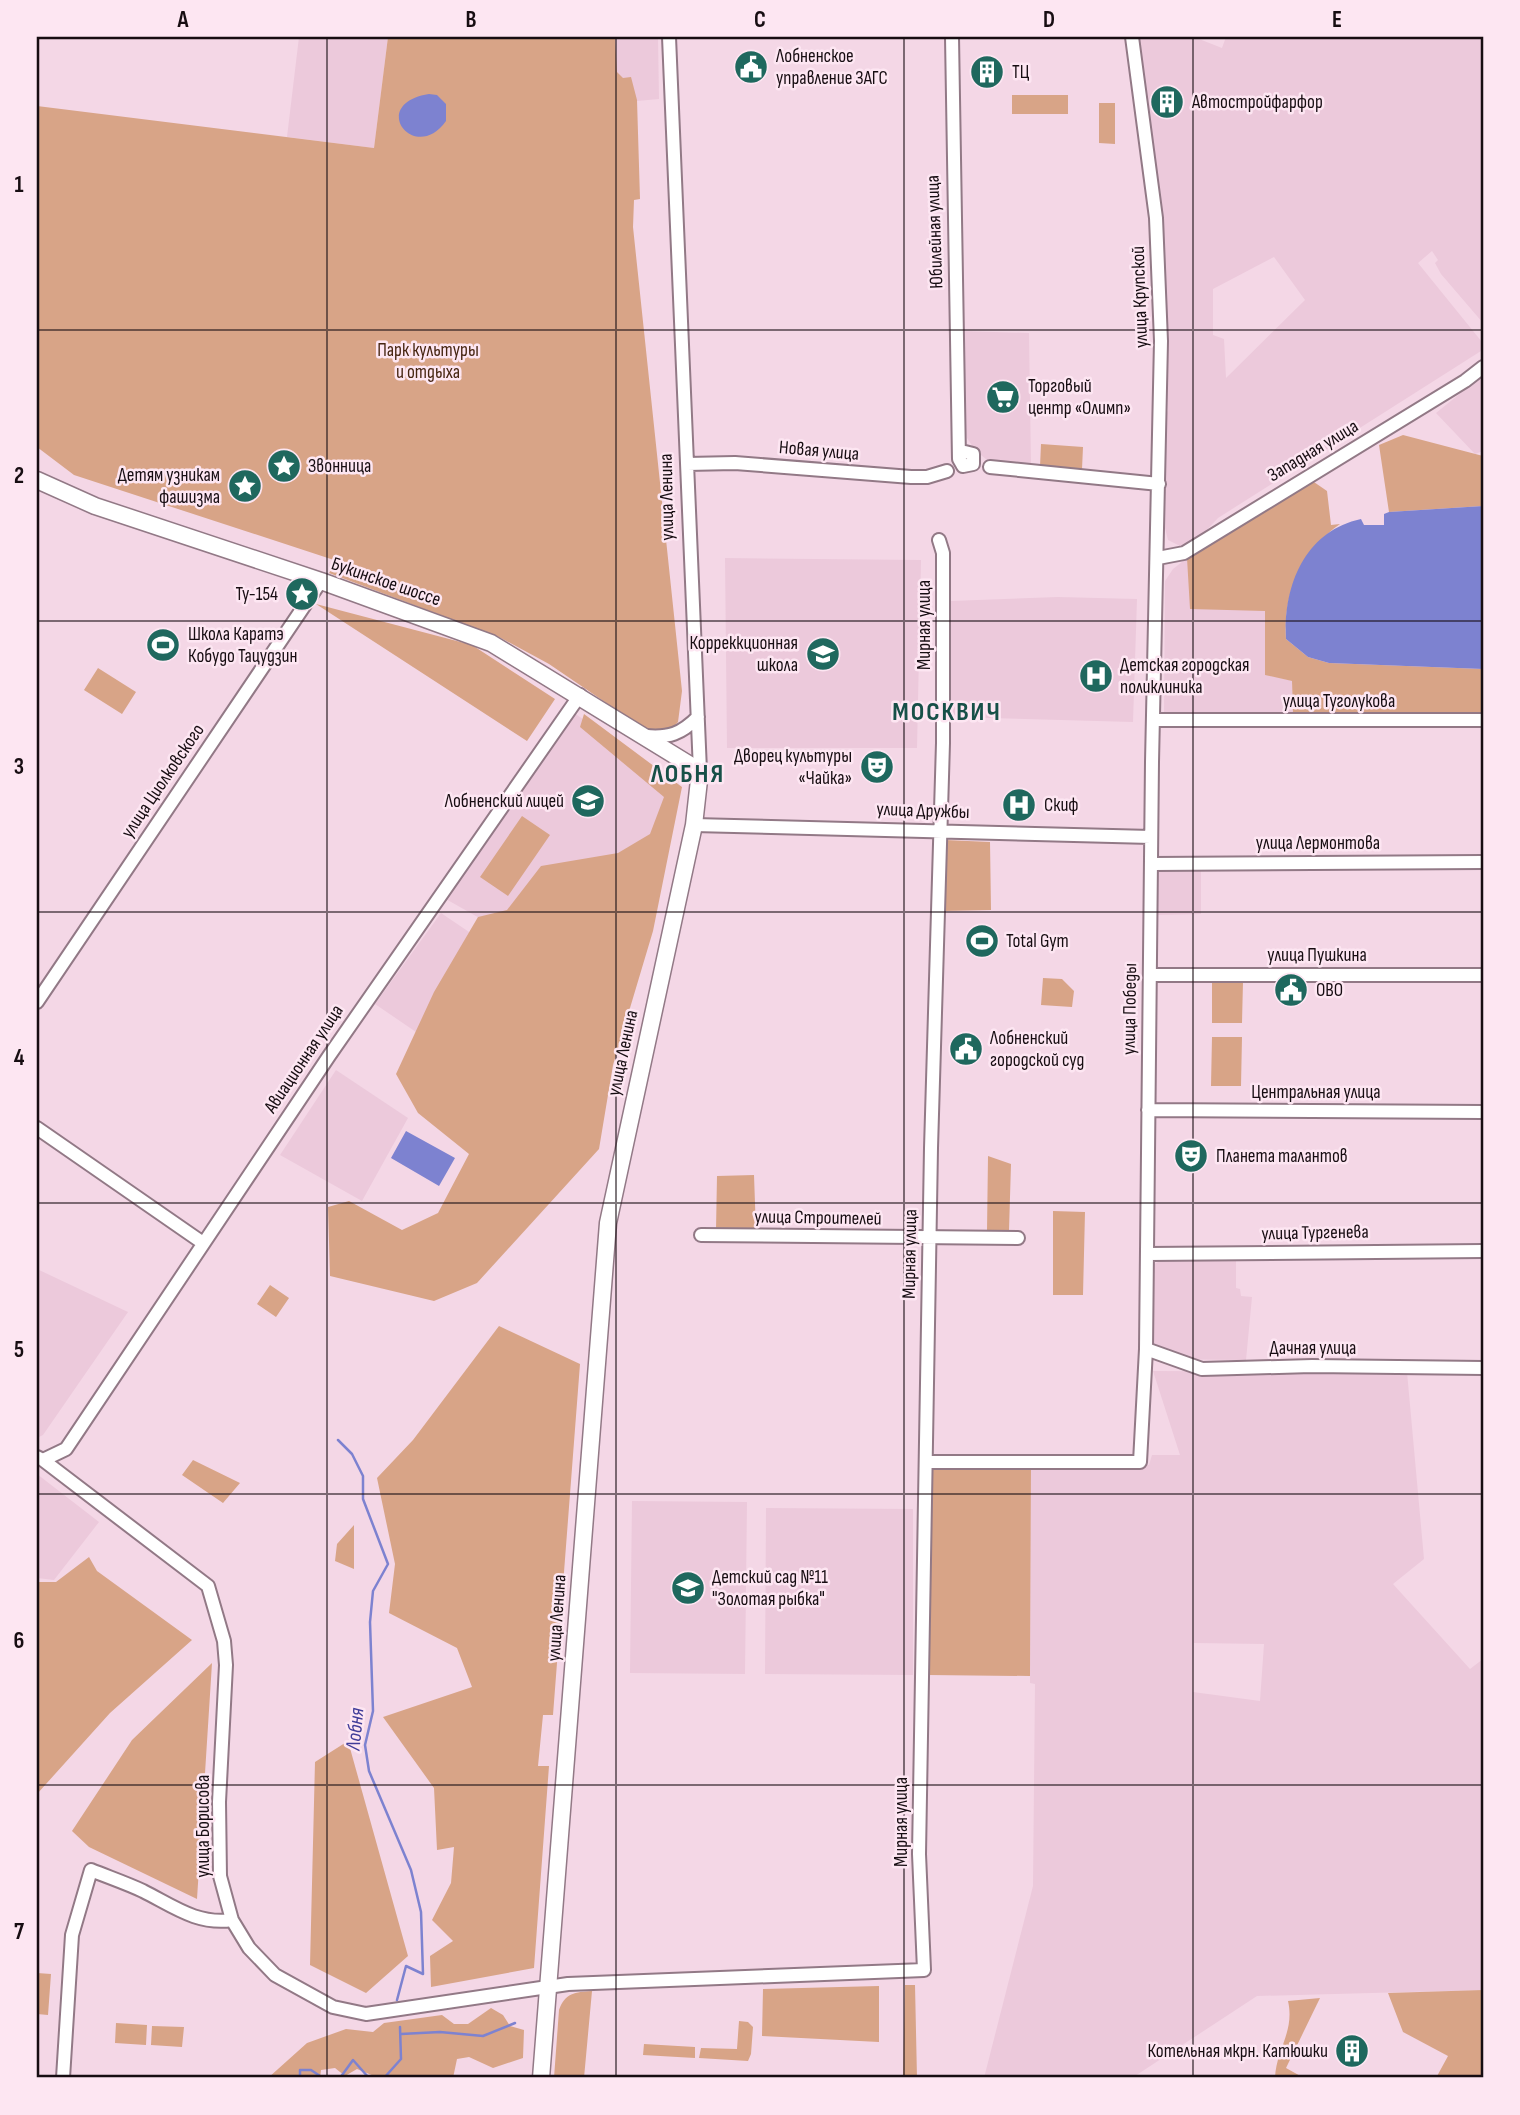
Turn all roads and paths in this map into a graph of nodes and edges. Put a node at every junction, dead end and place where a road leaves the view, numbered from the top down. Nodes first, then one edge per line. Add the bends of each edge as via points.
1 (668, 37) edge
2 (952, 37) edge
3 (1132, 37) edge
4 (1483, 367) edge
5 (967, 460) junction
6 (687, 464) junction
7 (37, 480) edge
8 (1158, 484) junction
9 (939, 540) dead end
10 (1158, 558) junction
11 (321, 581) junction
12 (580, 695) junction
13 (698, 717) junction
14 (1153, 720) junction
15 (1483, 720) edge
16 (644, 736) junction
17 (700, 771) junction
18 (694, 825) junction
19 (940, 830) junction
20 (1151, 837) junction
21 (1483, 862) edge
22 (1152, 864) junction
23 (1150, 975) junction
24 (1483, 975) edge
25 (37, 1002) edge
26 (1148, 1110) junction
27 (1483, 1112) edge
28 (37, 1128) edge
29 (701, 1235) dead end
30 (930, 1238) junction
31 (1018, 1238) dead end
32 (203, 1243) junction
33 (1483, 1251) edge
34 (1148, 1254) junction
35 (1146, 1349) junction
36 (1483, 1368) edge
37 (40, 1459) edge
38 (926, 1462) junction
39 (232, 1920) junction
40 (925, 1970) joint
41 (549, 1987) junction
42 (63, 2078) edge
43 (541, 2078) edge

1 - 6 street, улица Ленина
2 - 5 street, Юбилейная улица via 959,427
3 - 8 street, улица Крупской via 1156,218 1161,341
4 - 10 street, Западная улица via 1184,553
5 - 6 street, Новая улица via 928,477 734,463
5 - 8 street via 990,467
6 - 13 street, улица Ленина
7 - 11 main road, Букинское шоссе via 95,506
8 - 10 street, улица Крупской
9 - 19 street, Мирная улица via 943,553
10 - 14 street, улица Победы
11 - 12 main road, Букинское шоссе via 491,643
11 - 25 street, улица Циолковского
12 - 16 main road, Букинское шоссе
12 - 32 street, Авиационная улица
13 - 16 street via 682,733
13 - 17 street, улица Ленина
14 - 15 street, улица Туголукова
14 - 20 street, улица Победы
16 - 17 main road, Букинское шоссе
17 - 18 main road, улица Ленина
18 - 19 street, улица Дружбы
18 - 41 main road, улица Ленина via 608,1223
19 - 20 street, улица Дружбы
19 - 30 street, Мирная улица
20 - 22 street, улица Победы
21 - 22 street, улица Лермонтова
22 - 23 street, улица Победы
23 - 24 street, улица Пушкина
23 - 26 street, улица Победы
26 - 27 street, Центральная улица
26 - 34 street, улица Победы
28 - 32 street
29 - 30 street, улица Строителей
30 - 31 street, улица Строителей
30 - 38 street, Мирная улица
32 - 37 street, Авиационная улица via 66,1449
33 - 34 street, улица Тургенева
34 - 35 street, улица Победы
35 - 36 street, Дачная улица via 1202,1369
35 - 38 street, улица Победы via 1140,1462
37 - 39 street, улица Борисова via 208,1586 226,1665 220,1876
38 - 40 street, Мирная улица via 919,1854
39 - 41 street, улица Борисова via 249,1948 275,1975 333,2007 366,2014
39 - 42 street via 192,1917 91,1870 71,1943
40 - 41 street, улица Борисова
41 - 43 main road, улица Ленина

